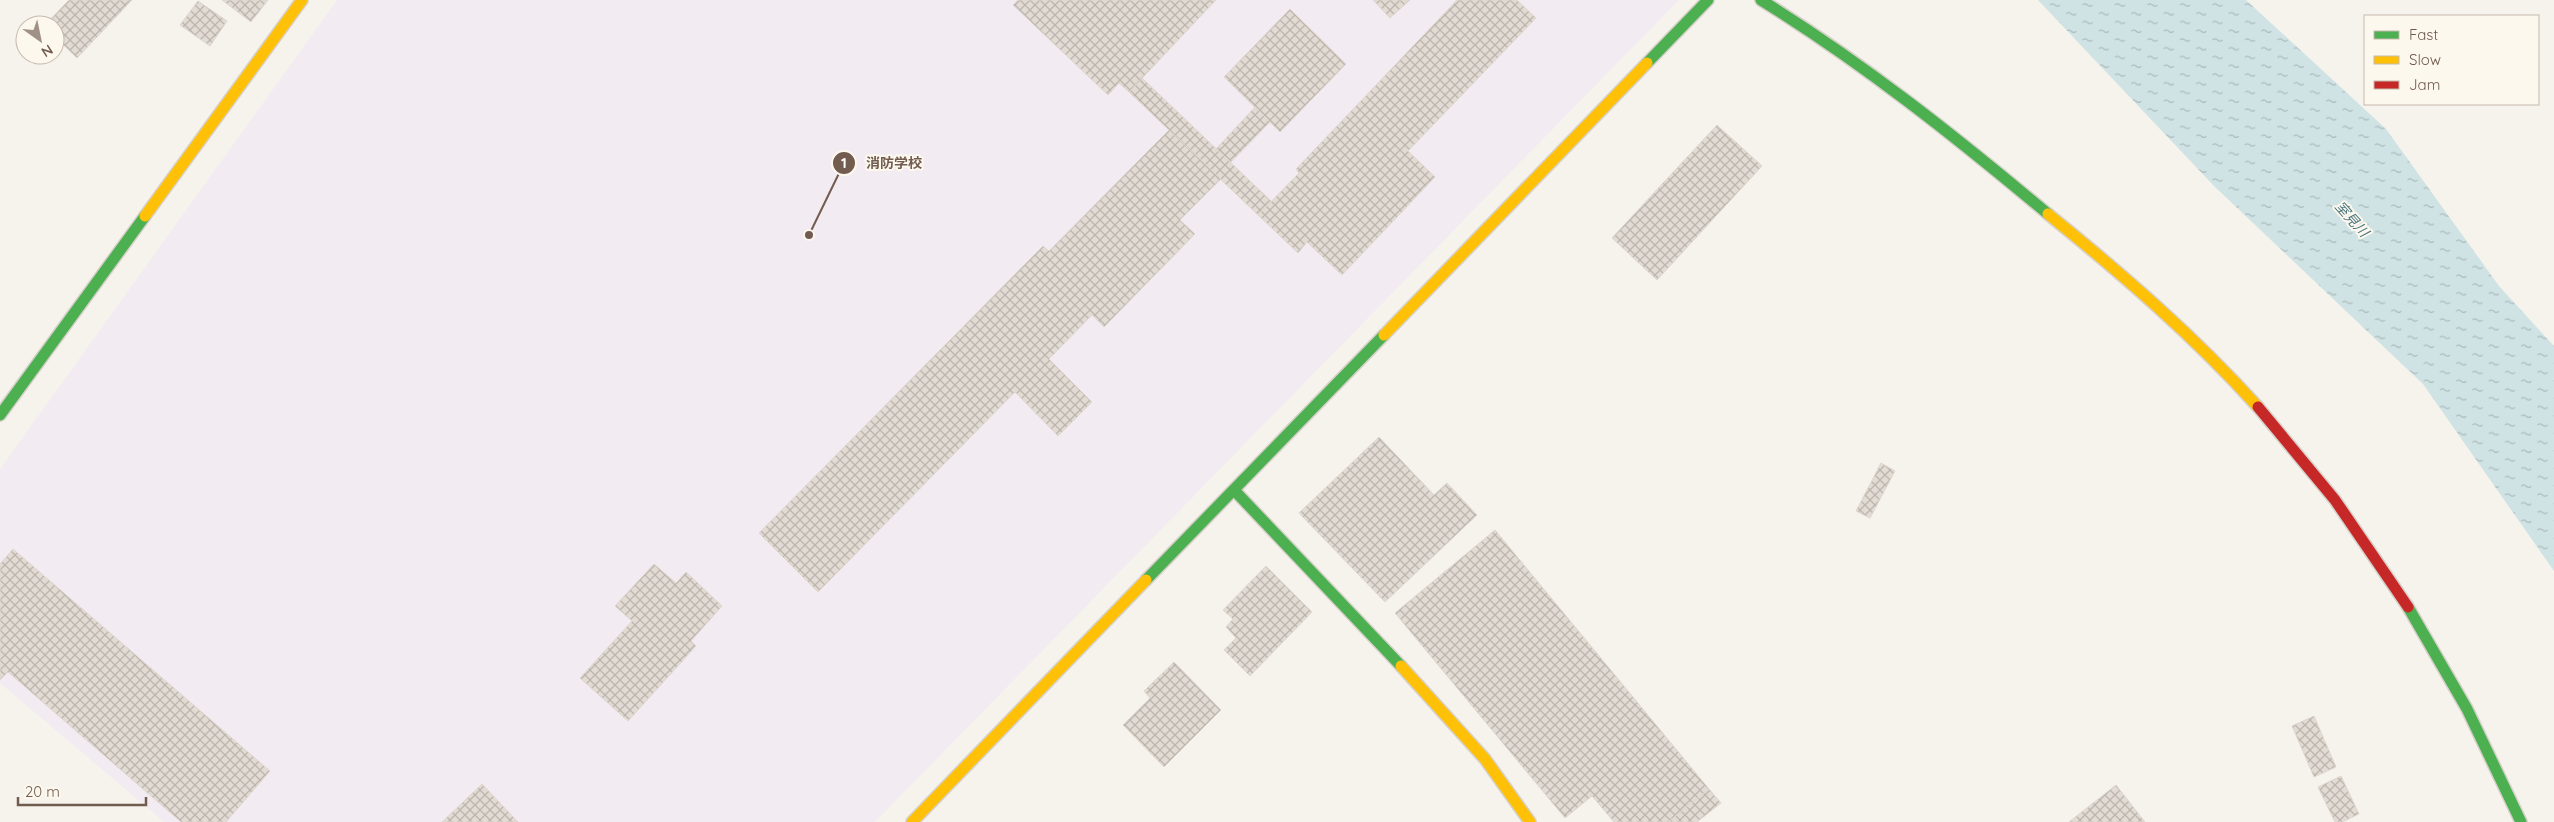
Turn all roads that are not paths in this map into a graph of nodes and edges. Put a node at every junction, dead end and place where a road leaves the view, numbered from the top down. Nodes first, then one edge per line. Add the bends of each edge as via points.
1 (302, 0) edge
2 (1708, 0) edge
3 (1761, 0) edge
4 (0, 415) edge
5 (1234, 490) junction
6 (912, 822) edge
7 (1530, 822) edge
8 (2521, 822) edge

1 - 4 street
2 - 5 street
3 - 8 street via 1799,22 1971,149 2122,274 2240,388 2340,509 2392,584 2468,711
5 - 6 street
5 - 7 street via 1350,610 1485,760

